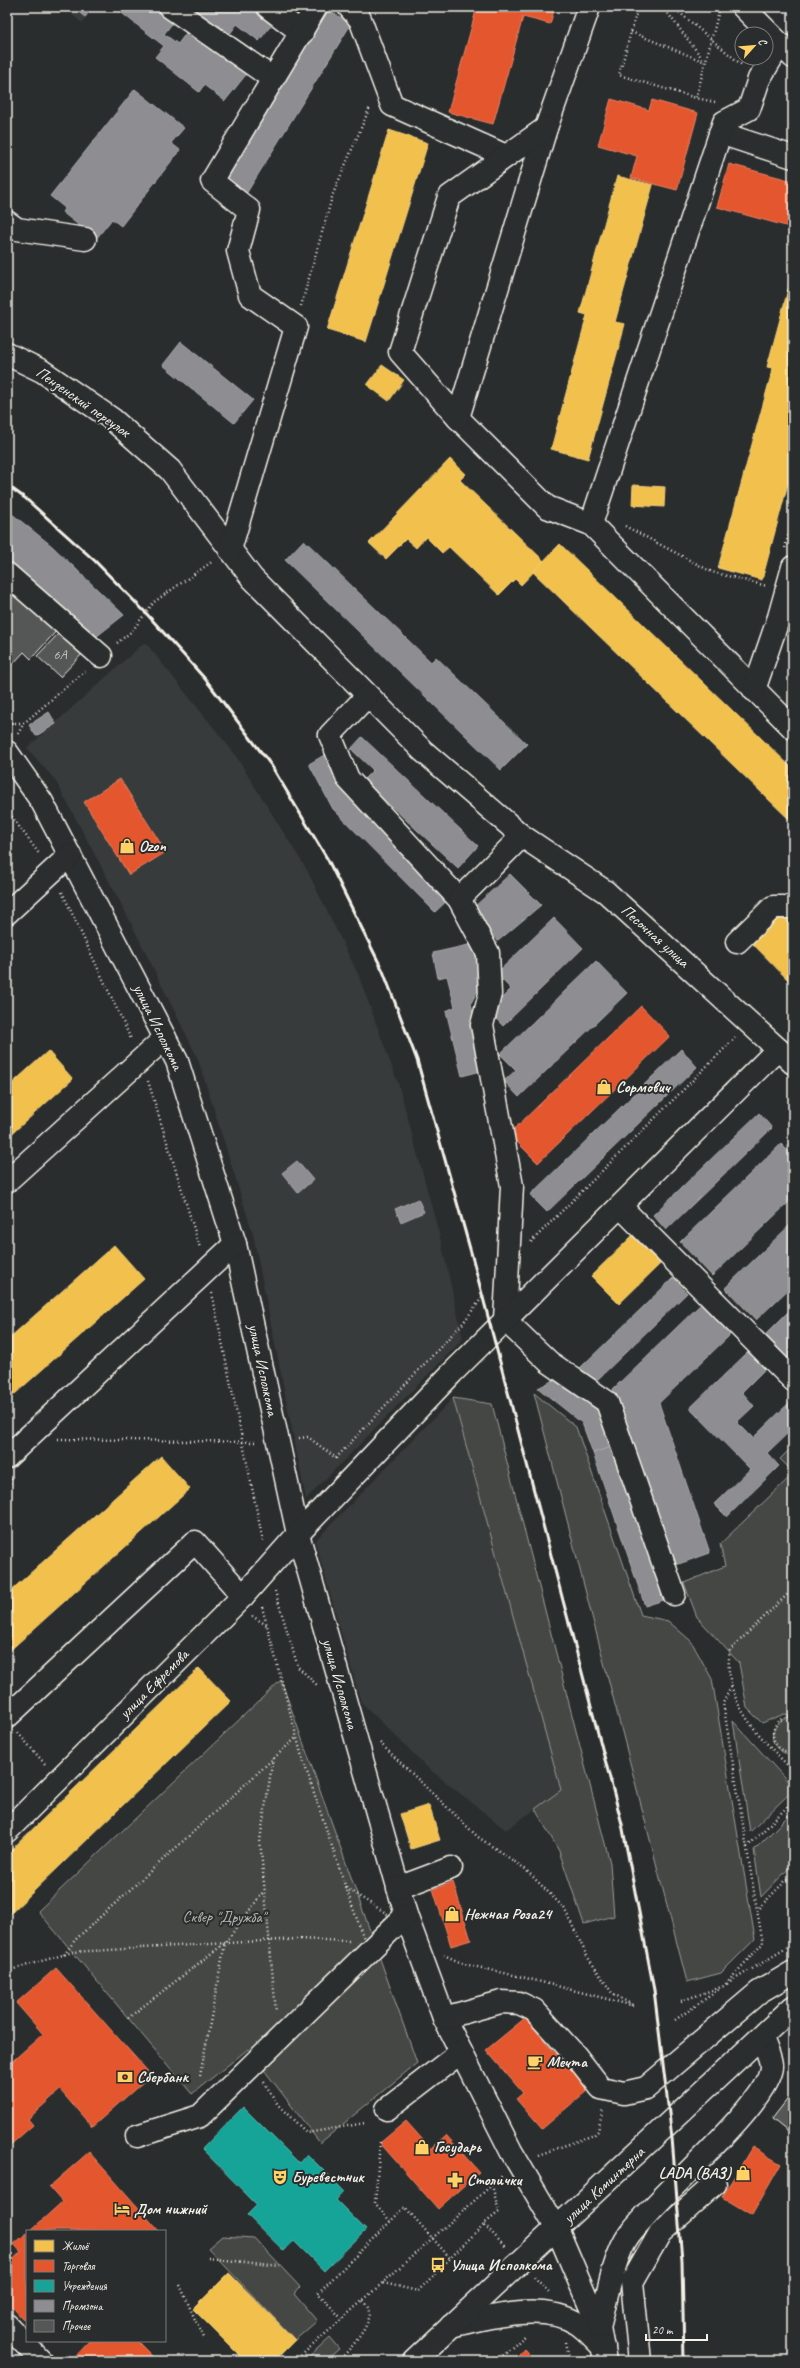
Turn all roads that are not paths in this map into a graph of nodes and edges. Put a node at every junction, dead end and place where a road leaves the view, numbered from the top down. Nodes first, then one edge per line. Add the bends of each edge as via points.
1 (170, 7) edge
2 (268, 7) edge
3 (316, 7) edge
4 (349, 7) edge
5 (589, 7) edge
6 (743, 7) edge
7 (302, 33) junction
8 (786, 50) edge
9 (272, 78) junction
10 (546, 128) junction
11 (720, 133) junction
12 (506, 156) junction
13 (793, 158) edge
14 (7, 222) edge
15 (85, 239) dead end
16 (7, 354) edge
17 (458, 418) junction
18 (594, 518) junction
19 (230, 550) junction
20 (788, 560) edge
21 (7, 574) edge
22 (101, 656) dead end
23 (754, 690) junction
24 (367, 696) junction
25 (793, 728) edge
26 (7, 752) edge
27 (522, 836) junction
28 (70, 855) junction
29 (458, 899) junction
30 (793, 907) edge
31 (7, 913) edge
32 (737, 942) dead end
33 (165, 1038) junction
34 (786, 1056) edge
35 (7, 1181) edge
36 (621, 1207) junction
37 (235, 1244) junction
38 (505, 1320) junction
39 (793, 1380) edge
40 (7, 1457) edge
41 (298, 1534) junction
42 (255, 1582) junction
43 (674, 1594) dead end
44 (10, 1722) edge
45 (7, 1831) edge
46 (451, 1868) dead end
47 (398, 1888) junction
48 (406, 1915) junction
49 (793, 1972) edge
50 (793, 2007) edge
51 (444, 2018) junction
52 (762, 2037) junction
53 (461, 2052) junction
54 (387, 2109) dead end
55 (137, 2136) dead end
56 (715, 2184) dead end
57 (557, 2229) junction
58 (7, 2325) edge
59 (452, 2326) junction
60 (602, 2345) edge
61 (41, 2361) edge
62 (414, 2361) edge
63 (640, 2361) edge

1 - 9 street
2 - 7 street
3 - 7 street
4 - 12 street via 360,19 392,105
5 - 10 street
6 - 8 street
7 - 9 street
8 - 11 street via 759,79 749,109 724,122
9 - 19 street via 212,181 249,210 238,251 250,295 296,327
10 - 12 street
10 - 17 street
11 - 13 street
11 - 18 street
12 - 17 street via 449,197 400,352
14 - 15 street via 17,229
16 - 19 street, Пензенский переулок via 42,371 112,419 170,470
17 - 18 street via 547,507
18 - 23 street
19 - 24 street, Пензенский переулок via 252,578
20 - 23 street via 779,617
21 - 22 street
23 - 25 street
24 - 27 street, Песочная улица via 423,751
24 - 29 street via 330,735 348,779
26 - 28 street, улица Исполкома via 42,802
27 - 29 street
27 - 34 street, Песочная улица via 606,892
28 - 31 street
28 - 33 street, улица Исполкома
29 - 38 street via 488,953 490,994 482,1025 512,1186
30 - 32 street via 773,907
33 - 35 street
33 - 37 street, улица Исполкома via 177,1061
34 - 36 street, улица Ефремова
36 - 38 street, улица Ефремова
36 - 39 street
37 - 40 street
37 - 41 street, улица Исполкома
38 - 41 street, улица Ефремова
38 - 43 street via 549,1362 607,1402
41 - 42 street, улица Ефремова
41 - 47 street, улица Исполкома
42 - 44 street via 195,1542
42 - 45 street, улица Ефремова
46 - 47 street
47 - 48 street, улица Исполкома
48 - 51 street, улица Исполкома
48 - 55 street via 200,2116
49 - 51 street via 759,1992 646,2088 624,2093 601,2088 534,2010 519,2003 501,2002
50 - 52 street, улица Коминтерна
51 - 53 street, улица Исполкома
52 - 57 street, улица Коминтерна
52 - 60 street via 771,2066 764,2089 732,2127 648,2210 628,2236 618,2258
53 - 54 street
53 - 57 street, улица Исполкома via 518,2162
56 - 63 street via 660,2233 632,2282
57 - 59 street, улица Коминтерна
57 - 60 street, улица Исполкома
58 - 61 street
59 - 60 street via 550,2304 578,2323
59 - 62 street, улица Коминтерна

